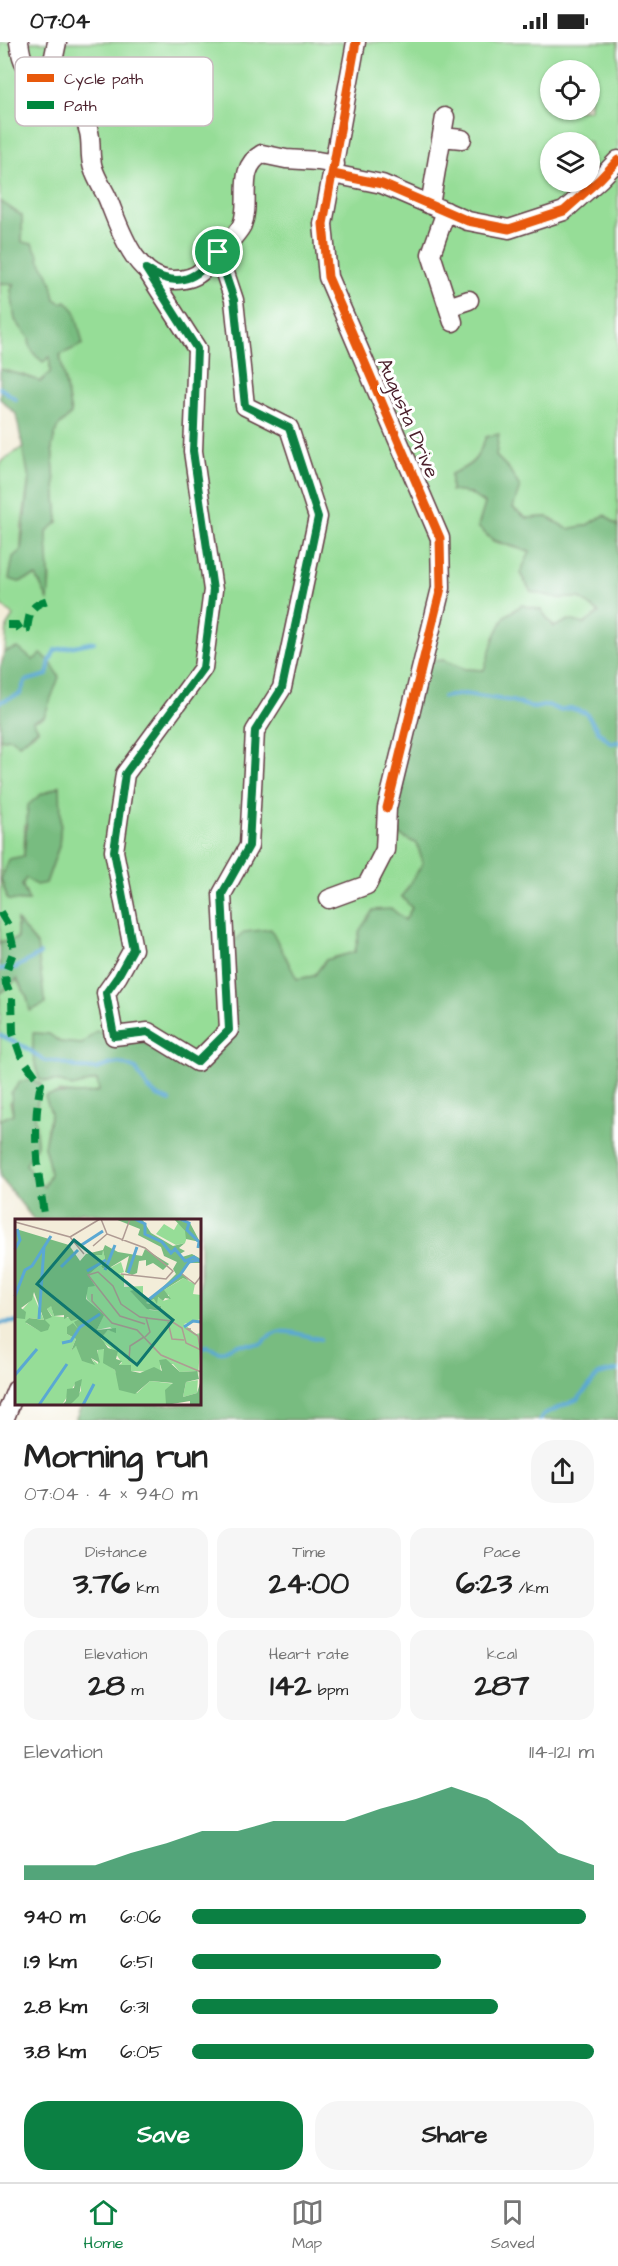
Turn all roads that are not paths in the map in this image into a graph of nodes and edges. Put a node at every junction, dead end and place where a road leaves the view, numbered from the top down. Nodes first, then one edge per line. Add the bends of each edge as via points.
1 (19, 42) edge
2 (57, 42) edge
3 (356, 42) edge
4 (23, 57) edge
5 (54, 57) edge
6 (445, 117) dead end
7 (87, 126) edge
8 (442, 137) junction
9 (462, 139) dead end
10 (618, 160) edge
11 (334, 169) junction
12 (438, 208) junction
13 (218, 252) junction
14 (146, 269) junction
15 (469, 300) dead end
16 (329, 899) dead end
17 (15, 1392) edge
18 (4, 1420) edge

1 - 4 street
2 - 5 street
3 - 11 street, Augusta Drive
6 - 8 street
7 - 14 street via 96,177 127,245
8 - 9 street
8 - 12 street
10 - 12 street via 564,211 509,229 468,221
11 - 12 street
11 - 13 street via 318,161 262,154 255,158 245,180 242,225
11 - 16 street, Augusta Drive via 323,224 328,278 440,538 441,588 387,808 386,850 367,885
12 - 15 street via 431,254 451,314
13 - 14 street via 199,274 188,279 167,280
13 - 14 street via 234,300 245,406 289,428 318,517 282,688 255,731 249,846 222,894 229,1030 197,1062 148,1032 114,1036 106,993 133,949 114,851 125,774 203,668 213,590 193,451 197,349
17 - 18 street

